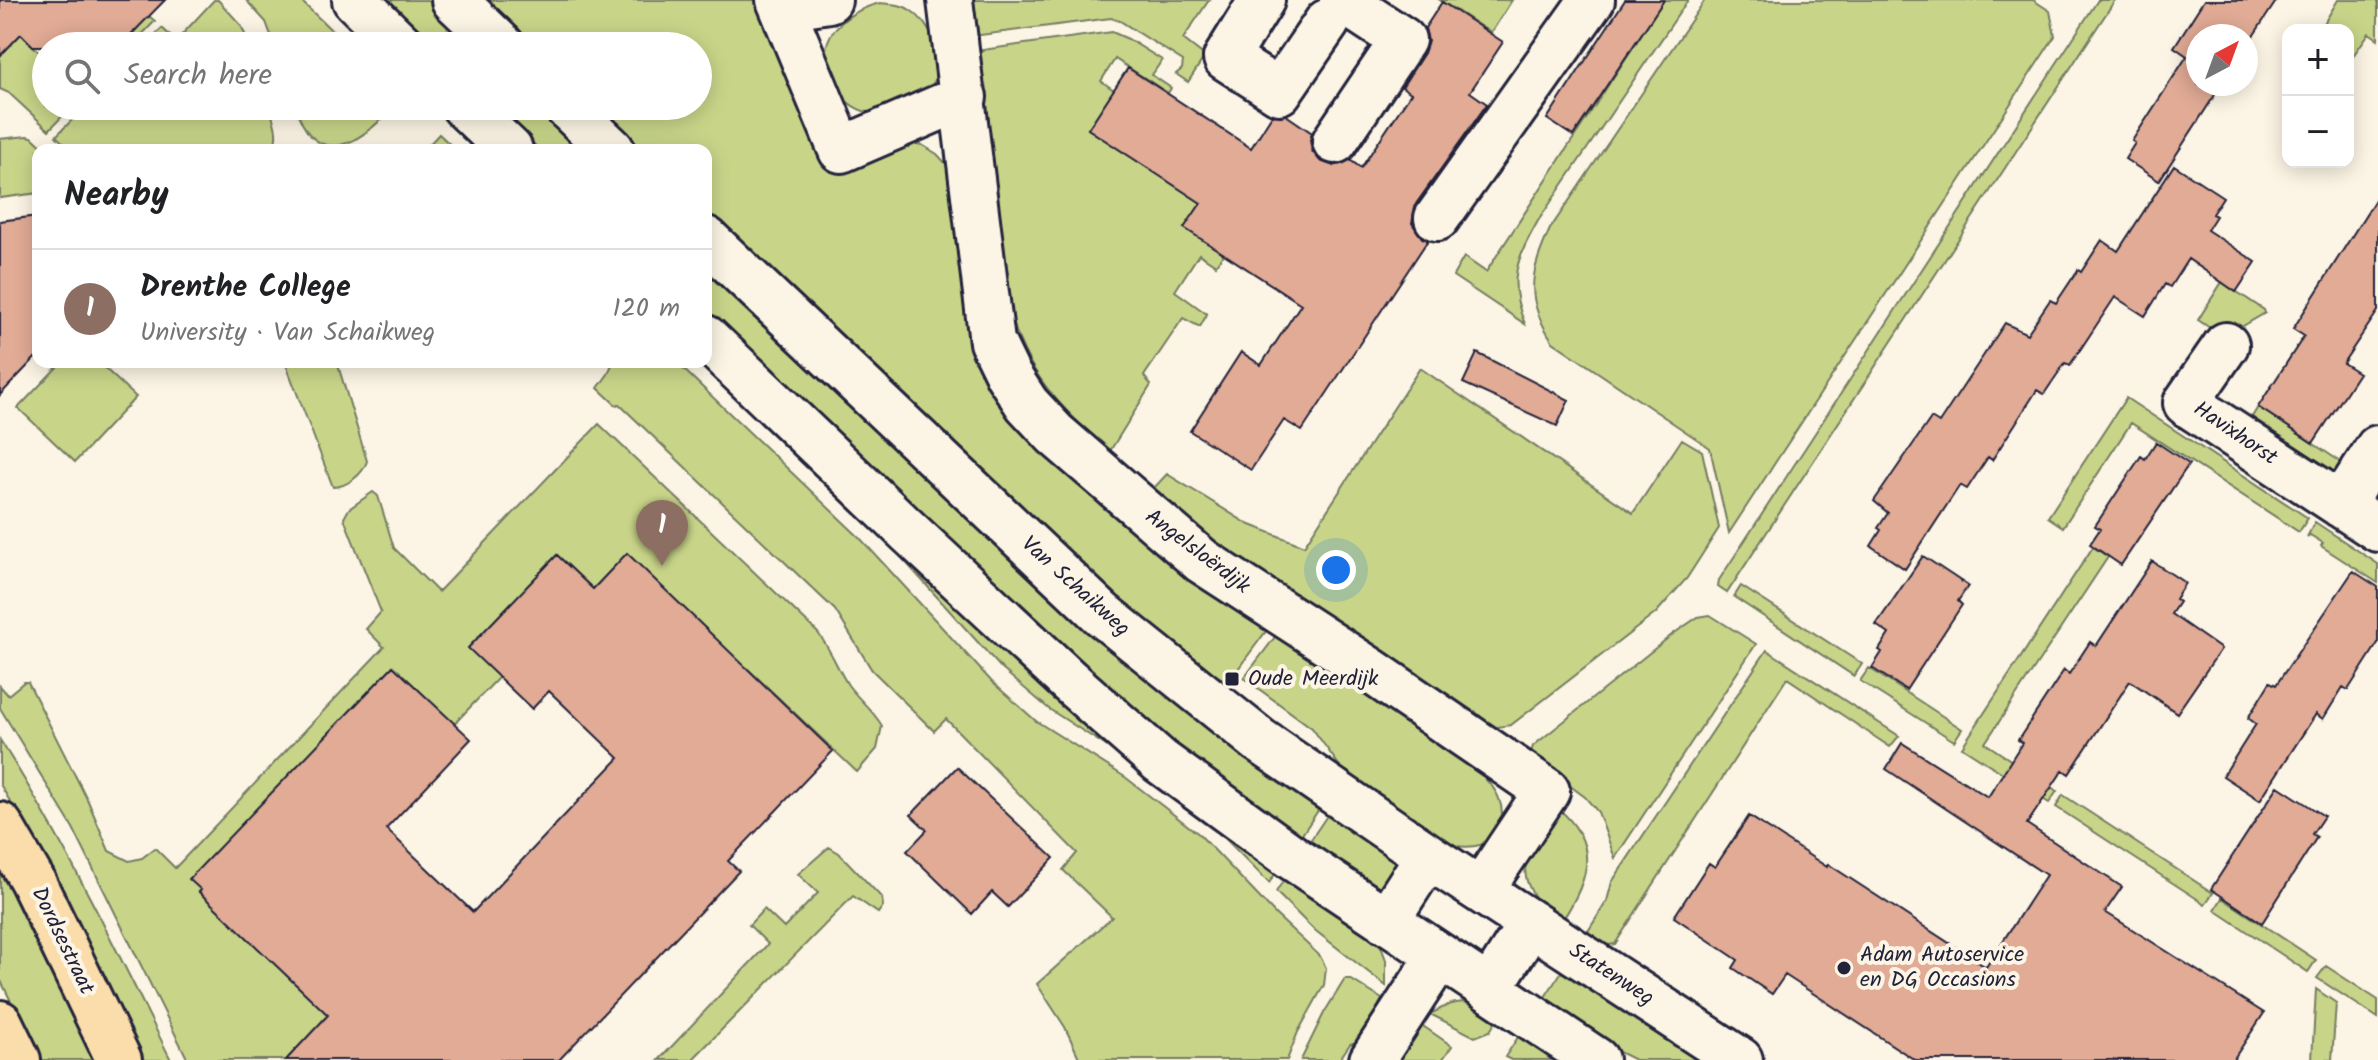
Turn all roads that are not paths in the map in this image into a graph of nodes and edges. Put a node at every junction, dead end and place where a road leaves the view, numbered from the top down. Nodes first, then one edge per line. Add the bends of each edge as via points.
1 (355, 0) edge
2 (454, 0) edge
3 (829, 0) edge
4 (950, 0) edge
5 (1262, 0) edge
6 (1592, 0) edge
7 (781, 4) edge
8 (1335, 11) edge
9 (388, 32) edge
10 (487, 32) edge
11 (964, 97) junction
12 (479, 120) edge
13 (581, 120) edge
14 (1335, 141) dead end
15 (504, 144) edge
16 (606, 144) edge
17 (1437, 218) dead end
18 (712, 245) edge
19 (712, 344) edge
20 (2226, 345) dead end
21 (2378, 448) edge
22 (2341, 505) junction
23 (2378, 529) edge
24 (0, 825) edge
25 (1428, 856) junction
26 (1481, 890) junction
27 (1386, 921) junction
28 (1531, 923) junction
29 (1439, 957) junction
30 (1489, 989) junction
31 (0, 1023) edge
32 (18, 1060) edge
33 (119, 1060) edge
34 (1372, 1060) edge
35 (1596, 1060) edge
36 (1740, 1060) edge

1 - 9 street
2 - 10 street
3 - 7 street
4 - 11 street, Angelsloërdijk
5 - 8 street via 1226,58 1279,92
6 - 17 street
7 - 11 street via 841,150
8 - 14 street via 1403,40
11 - 26 street, Angelsloërdijk via 992,342 1008,375 1055,434 1202,561 1547,791
12 - 15 street
13 - 16 street
18 - 25 street, Van Schaikweg via 1102,614 1259,740
19 - 27 street via 920,543 1160,761
20 - 22 street, Havixhorst via 2186,403
21 - 22 street
22 - 23 street, Havixhorst
24 - 33 main road, Dordsestraat
25 - 26 street, Van Schaikweg
25 - 27 street
26 - 28 street, Statenweg
27 - 29 street
28 - 30 street
28 - 36 street, Statenweg
29 - 30 street
29 - 34 street
30 - 35 street
31 - 32 main road

